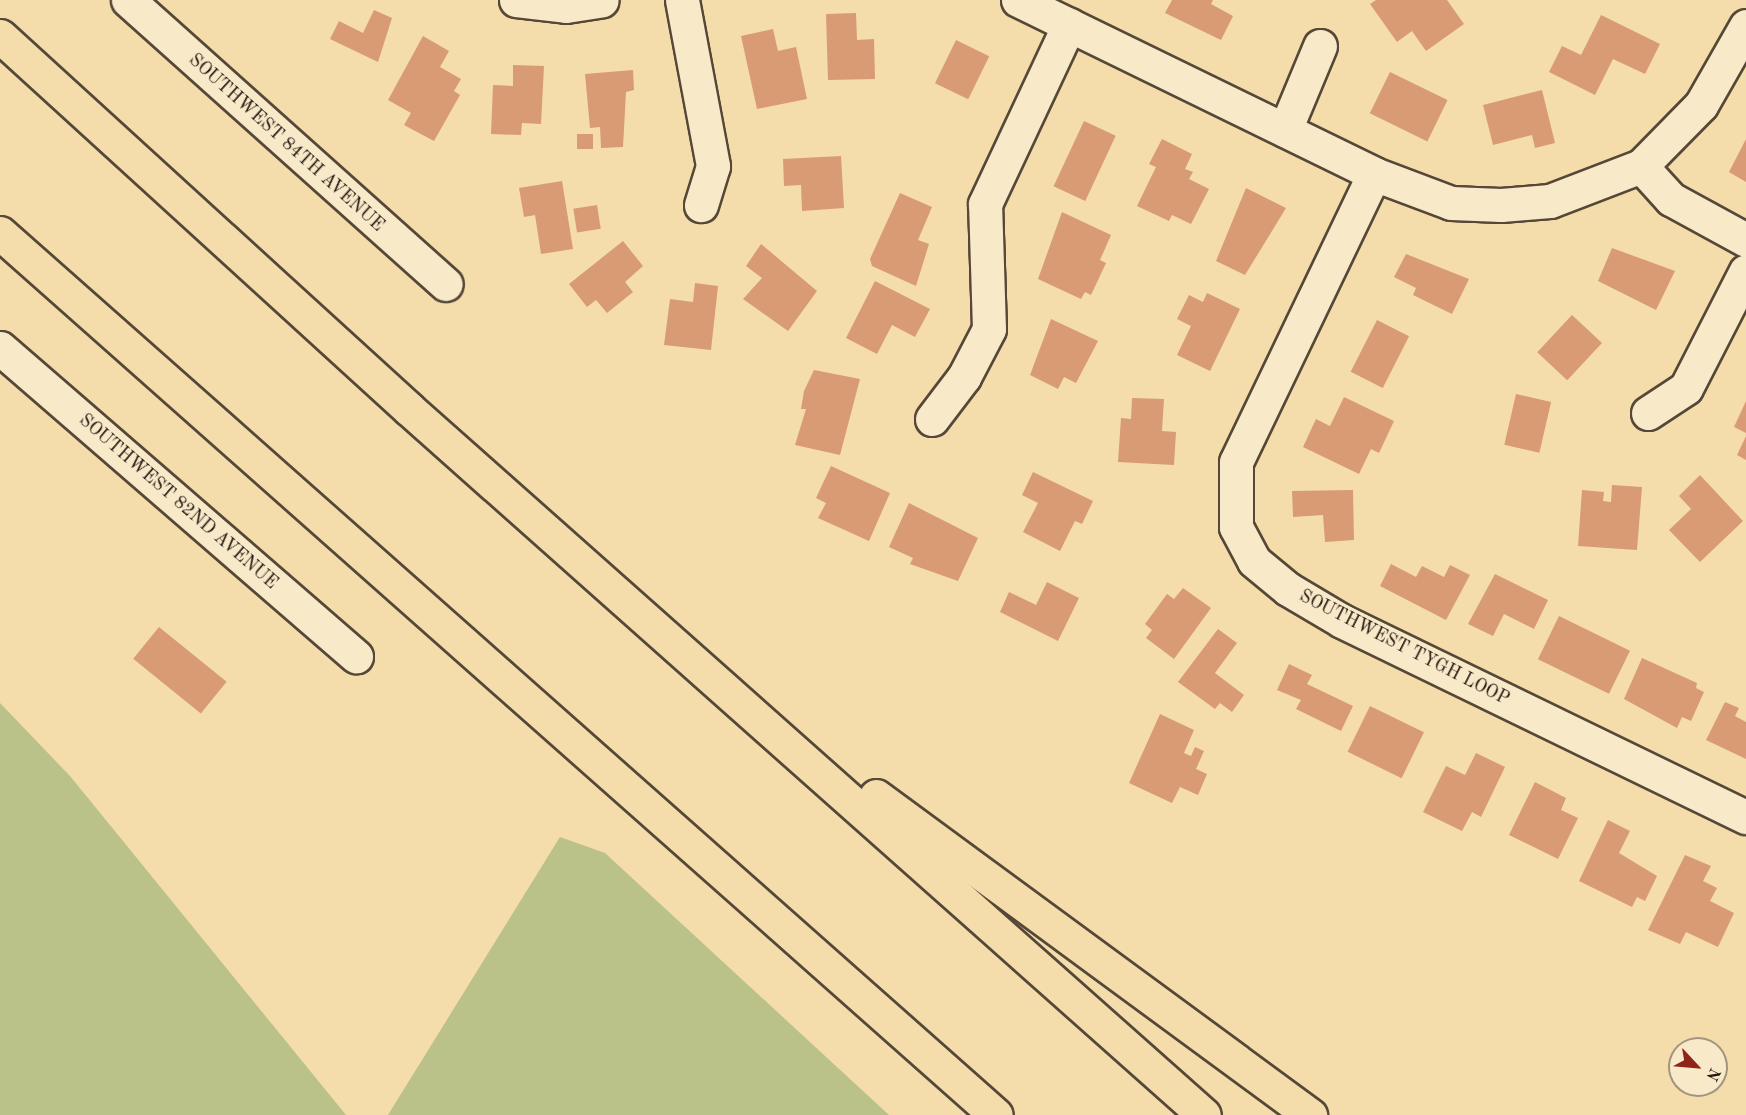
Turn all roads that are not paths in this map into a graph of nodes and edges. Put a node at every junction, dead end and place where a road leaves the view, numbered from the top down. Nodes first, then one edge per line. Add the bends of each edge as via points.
1 (128, 0) edge
2 (516, 0) edge
3 (602, 0) edge
4 (682, 0) edge
5 (1018, 0) edge
6 (1069, 25) junction
7 (1746, 26) edge
8 (0, 36) edge
9 (1320, 46) dead end
10 (1285, 130) junction
11 (1641, 166) junction
12 (1374, 174) junction
13 (701, 205) dead end
14 (0, 233) edge
15 (1746, 240) edge
16 (1746, 271) edge
17 (446, 284) dead end
18 (0, 348) edge
19 (1648, 413) dead end
20 (932, 419) dead end
21 (356, 656) dead end
22 (718, 680) junction
23 (1746, 817) edge
24 (996, 1115) edge
25 (1204, 1115) edge
26 (1310, 1115) edge

1 - 17 street, SOUTHWEST 84TH AVENUE
2 - 3 street via 566,6
4 - 13 street via 713,166
5 - 6 street
6 - 10 street
6 - 20 street via 985,204 989,329 964,377
7 - 11 street via 1701,105
8 - 22 highway via 409,409
9 - 10 street
10 - 12 street
11 - 12 street via 1550,201 1501,205 1451,203
11 - 15 street via 1671,199
12 - 23 street, SOUTHWEST TYGH LOOP via 1236,462 1236,526 1254,561 1288,589 1342,621
14 - 24 highway
16 - 19 street via 1686,388
18 - 21 street, SOUTHWEST 82ND AVENUE
22 - 25 highway
22 - 26 highway

